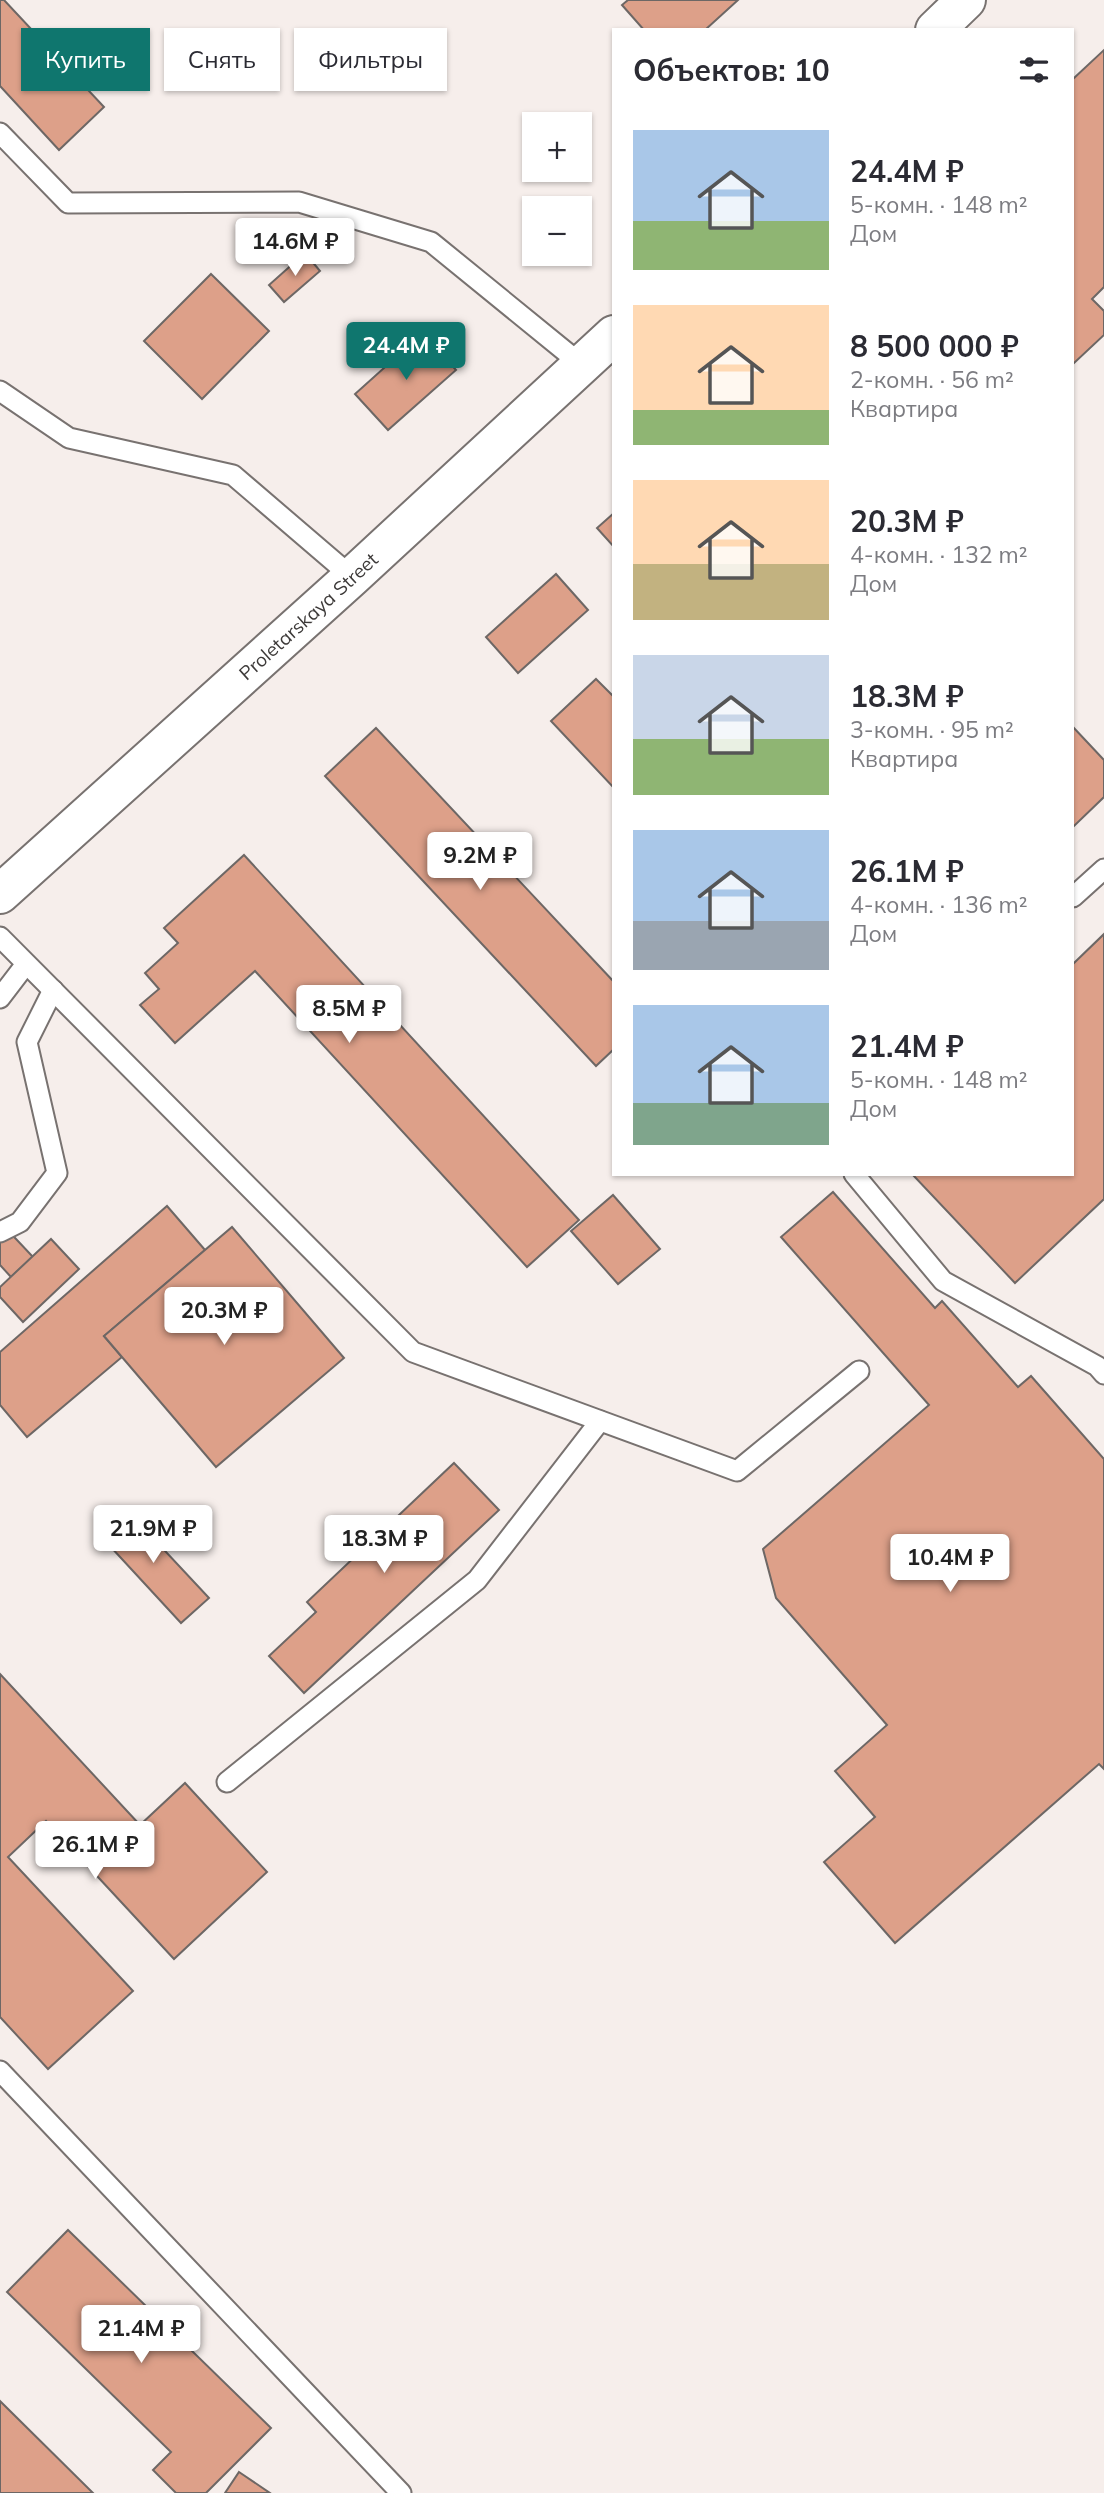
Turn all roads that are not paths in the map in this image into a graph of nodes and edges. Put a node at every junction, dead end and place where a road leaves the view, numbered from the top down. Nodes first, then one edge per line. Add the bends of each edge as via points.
1 (966, 0) edge
2 (937, 28) edge
3 (0, 133) edge
4 (612, 337) edge
5 (582, 365) junction
6 (0, 391) edge
7 (352, 577) junction
8 (1104, 869) edge
9 (0, 894) edge
10 (1074, 896) edge
11 (0, 937) edge
12 (26, 964) junction
13 (53, 990) junction
14 (0, 998) edge
15 (856, 1176) edge
16 (0, 1232) edge
17 (859, 1371) dead end
18 (1104, 1374) edge
19 (600, 1421) junction
20 (227, 1782) dead end
21 (0, 2071) edge
22 (401, 2493) edge

1 - 2 street
3 - 5 lane via 68,204 299,202 431,242
4 - 5 street, Proletarskaya Street
5 - 7 street, Proletarskaya Street
6 - 7 lane via 69,438 233,475
7 - 9 street, Proletarskaya Street
8 - 10 lane
11 - 12 lane
12 - 13 lane
12 - 14 lane
13 - 16 lane via 27,1042 57,1173 20,1222
13 - 19 lane via 413,1352
15 - 18 lane via 943,1281
17 - 19 lane via 737,1471
19 - 20 lane via 477,1580
21 - 22 lane

